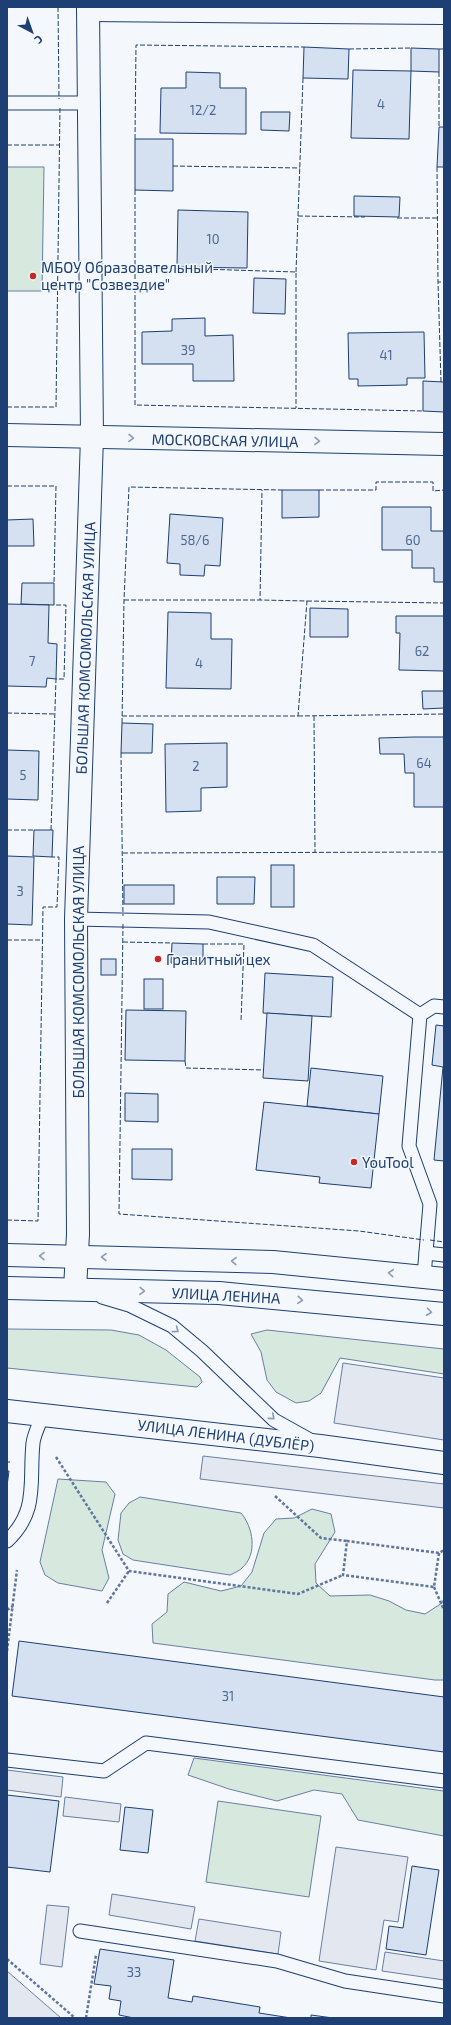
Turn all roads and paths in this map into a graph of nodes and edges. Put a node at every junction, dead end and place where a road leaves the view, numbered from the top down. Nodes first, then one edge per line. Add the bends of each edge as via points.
1 (88, 8) edge
2 (444, 13) edge
3 (7, 103) edge
4 (89, 103) junction
5 (7, 436) edge
6 (92, 437) junction
7 (444, 444) edge
8 (76, 919) junction
9 (444, 1007) edge
10 (420, 1015) junction
11 (426, 1253) junction
12 (7, 1255) edge
13 (444, 1255) edge
14 (77, 1257) junction
15 (434, 1277) edge
16 (7, 1288) edge
17 (75, 1289) junction
18 (444, 1314) edge
19 (7, 1411) edge
20 (43, 1414) junction
21 (320, 1446) junction
22 (52, 1451) dead end
23 (444, 1463) edge
24 (275, 1496) dead end
25 (7, 1541) edge
26 (347, 1541) junction
27 (444, 1550) edge
28 (438, 1553) junction
29 (17, 1570) dead end
30 (129, 1572) junction
31 (343, 1575) junction
32 (434, 1588) junction
33 (107, 1603) dead end
34 (13, 1605) junction
35 (7, 1610) edge
36 (444, 1610) edge
37 (7, 1651) edge
38 (7, 1760) edge
39 (444, 1781) edge
40 (80, 1931) dead end
41 (99, 1933) junction
42 (7, 1959) edge
43 (444, 1996) edge
44 (74, 2018) edge
45 (86, 2018) edge

1 - 2 street
1 - 4 street, БОЛЬШАЯ КОМСОМОЛЬСКАЯ УЛИЦА
3 - 4 lane
4 - 6 street, БОЛЬШАЯ КОМСОМОЛЬСКАЯ УЛИЦА
5 - 6 street, МОСКОВСКАЯ УЛИЦА
6 -> 7 street, МОСКОВСКАЯ УЛИЦА
6 - 8 street, БОЛЬШАЯ КОМСОМОЛЬСКАЯ УЛИЦА
8 - 10 lane via 209,922 313,945
8 - 14 street, БОЛЬШАЯ КОМСОМОЛЬСКАЯ УЛИЦА
9 - 10 lane via 434,1006
10 - 11 lane via 409,1146 430,1204
11 - 13 lane
11 - 15 lane
14 -> 12 street
15 -> 14 street via 273,1262
14 - 17 street, БОЛЬШАЯ КОМСОМОЛЬСКАЯ УЛИЦА
16 - 17 street, УЛИЦА ЛЕНИНА
17 -> 18 street, УЛИЦА ЛЕНИНА via 219,1293
17 -> 21 lane via 129,1305 172,1326 274,1420
19 - 20 street, УЛИЦА ЛЕНИНА (ДУБЛЁР)
20 - 21 street, УЛИЦА ЛЕНИНА (ДУБЛЁР)
20 - 25 lane via 34,1442 30,1504 18,1530
21 - 23 street, УЛИЦА ЛЕНИНА (ДУБЛЁР)
22 - 30 path
24 - 26 path via 321,1538
26 - 28 path
26 - 31 path
27 - 28 path
28 - 32 path
29 - 34 path
30 - 31 path via 298,1594
30 - 33 path
31 - 32 path
32 - 36 path
34 - 35 path
34 - 37 path
38 - 39 lane via 104,1771 146,1743
40 - 41 lane
41 - 43 lane via 277,1961 345,1981
41 - 45 path
42 - 44 path

